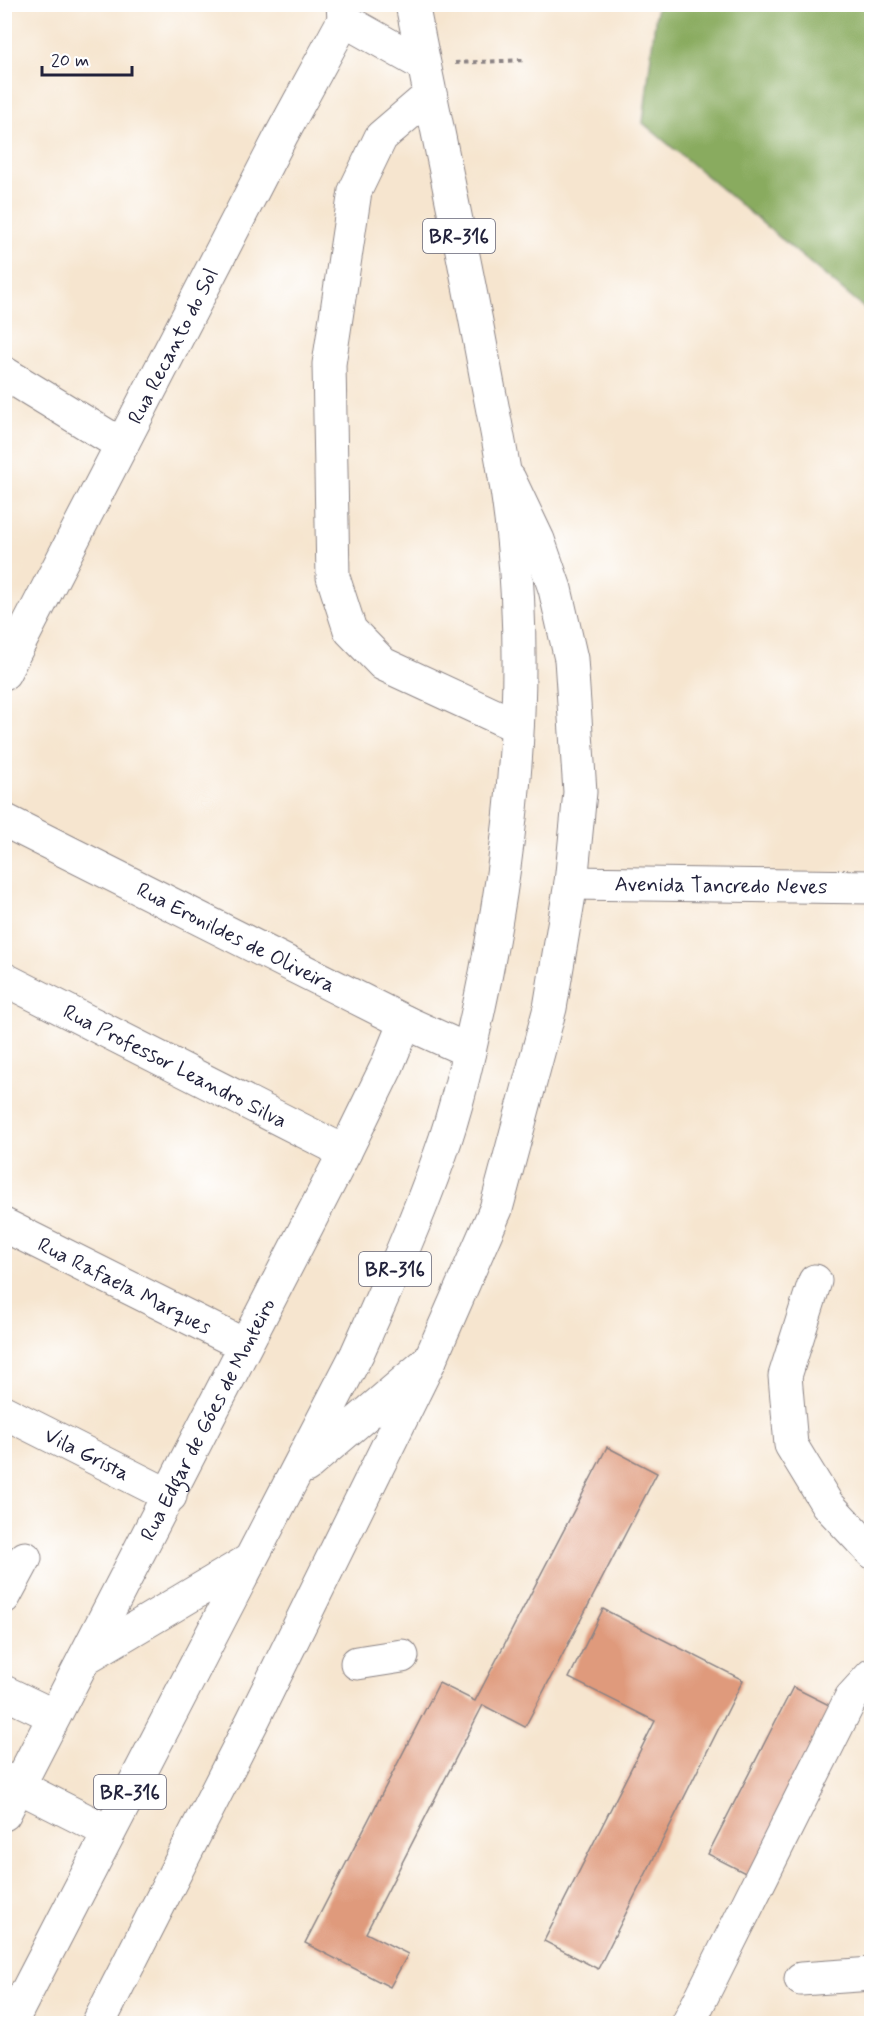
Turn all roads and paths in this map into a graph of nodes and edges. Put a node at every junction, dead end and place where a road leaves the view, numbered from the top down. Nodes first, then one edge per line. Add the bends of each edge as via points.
1 (412, 4) edge
2 (344, 12) edge
3 (526, 60) dead end
4 (427, 80) junction
5 (4, 373) edge
6 (122, 445) junction
7 (503, 467) junction
8 (4, 674) edge
9 (517, 726) junction
10 (4, 820) edge
11 (571, 883) junction
12 (872, 887) edge
13 (4, 979) edge
14 (405, 1022) junction
15 (469, 1051) junction
16 (345, 1152) junction
17 (4, 1225) edge
18 (815, 1281) dead end
19 (244, 1345) junction
20 (430, 1360) junction
21 (4, 1412) edge
22 (294, 1476) junction
23 (170, 1496) junction
24 (872, 1552) edge
25 (25, 1558) dead end
26 (250, 1560) junction
27 (4, 1597) edge
28 (402, 1656) dead end
29 (85, 1658) junction
30 (357, 1663) dead end
31 (872, 1675) edge
32 (4, 1692) edge
33 (54, 1716) junction
34 (12, 1782) edge
35 (4, 1814) edge
36 (109, 1832) junction
37 (865, 1970) edge
38 (801, 1979) dead end
39 (10, 2024) edge
40 (98, 2024) edge
41 (688, 2024) edge

1 - 4 street, BR-316
2 - 4 street, Rua Recanto do Sol
2 - 6 street, Rua Recanto do Sol
3 - 4 path
4 - 7 street, BR-316
4 - 9 street via 381,137 356,191 329,364 333,577 350,630 383,664
5 - 6 street
6 - 8 street, Rua Recanto do Sol
7 - 9 street, BR-316 via 519,618
7 - 11 street via 552,579 571,659 580,792
9 - 15 street, BR-316 via 508,844
10 - 14 street, Rua Eronildes de Oliveira
11 - 12 street, Avenida Tancredo Neves
11 - 20 street via 550,1008 496,1209
13 - 16 street, Rua Professor Leandro Silva
14 - 15 street, Rua Eronildes de Oliveira
14 - 16 street, Rua Edgar de Góes de Monteiro
15 - 22 street, BR-316 via 441,1154 397,1265 357,1354
16 - 19 street, Rua Edgar de Góes de Monteiro
17 - 19 street, Rua Rafaela Marques
18 - 24 street via 785,1377 791,1444 827,1504
19 - 23 street, Rua Edgar de Góes de Monteiro
20 - 22 street
20 - 40 street
21 - 23 street, Vila Grista
22 - 26 street, BR-316
23 - 29 street, Rua Edgar de Góes de Monteiro
25 - 27 street
26 - 29 street
26 - 36 street, BR-316
28 - 30 street
29 - 33 street, Rua Edgar de Góes de Monteiro
31 - 41 street via 851,1698
32 - 33 street
33 - 34 street, Rua Edgar de Góes de Monteiro
34 - 35 street, Rua Edgar de Góes de Monteiro
34 - 36 street
36 - 39 street, BR-316
37 - 38 street

